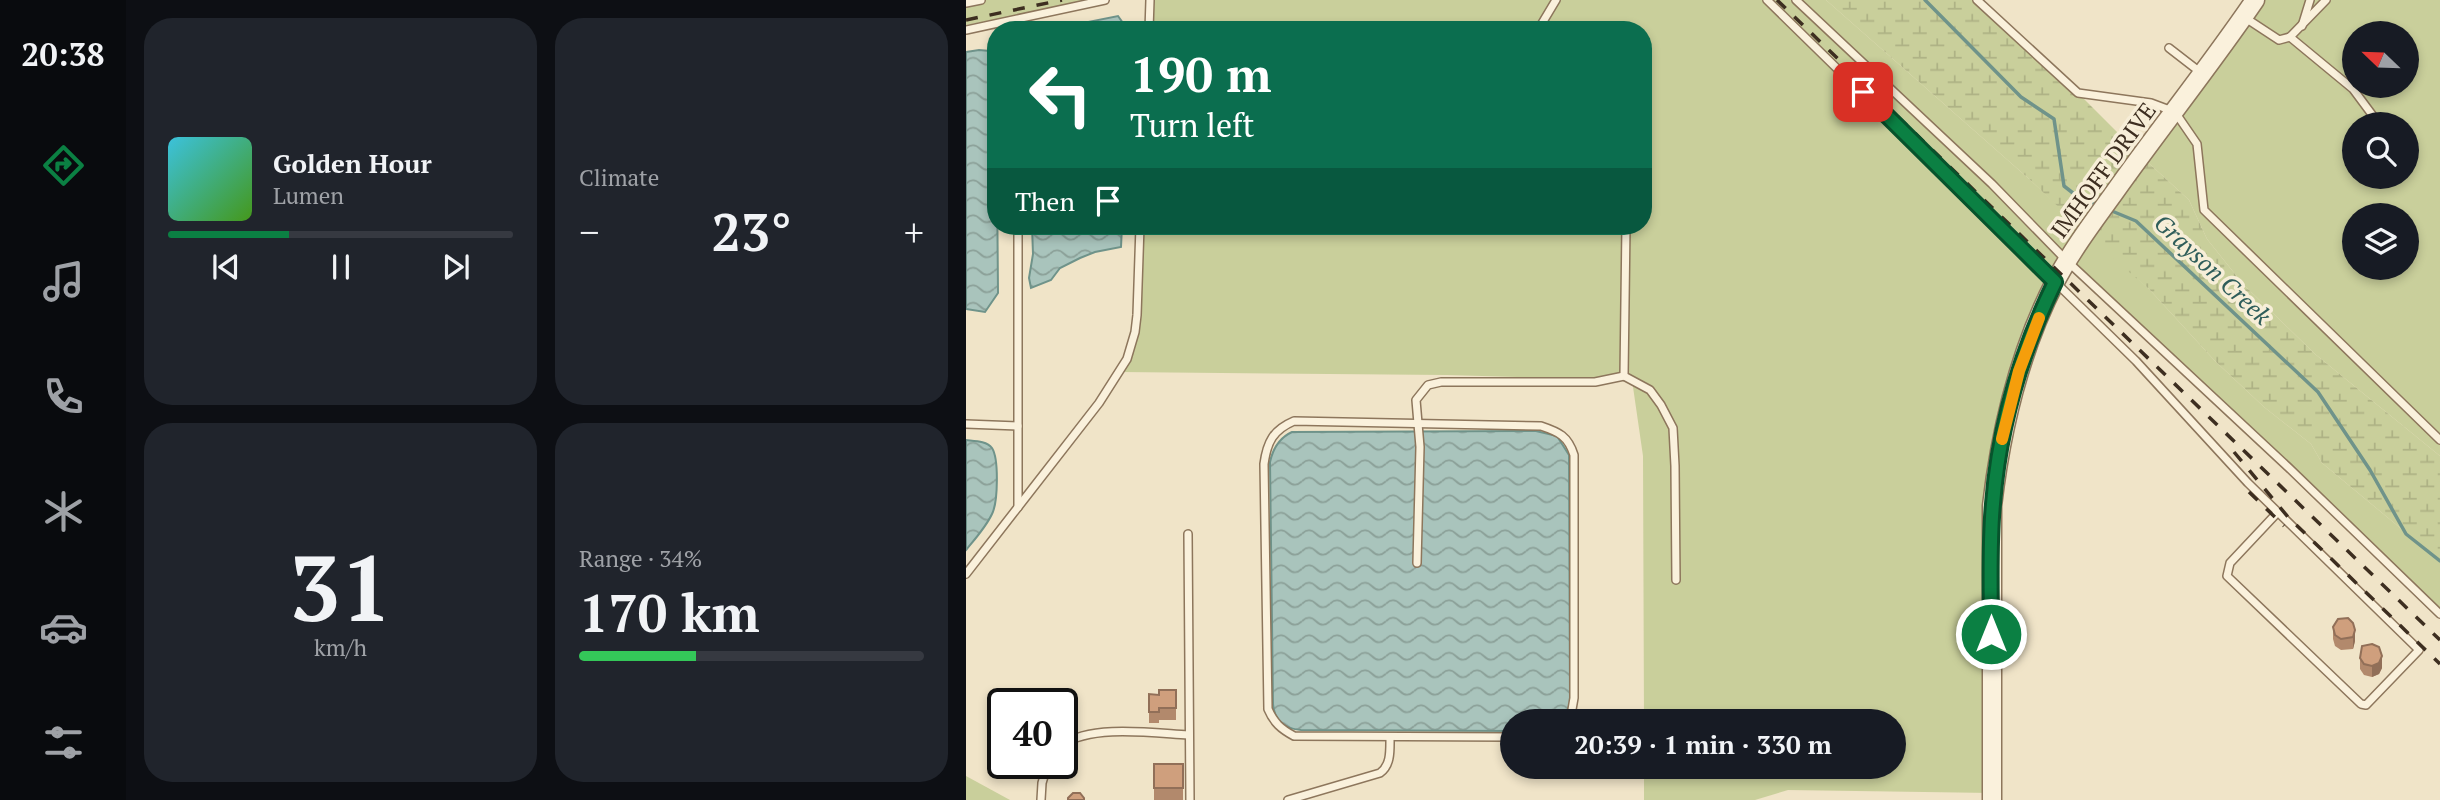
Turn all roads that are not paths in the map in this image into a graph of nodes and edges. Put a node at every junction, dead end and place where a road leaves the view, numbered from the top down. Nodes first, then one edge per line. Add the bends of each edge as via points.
1 (981, 0) edge
2 (1105, 0) edge
3 (1150, 0) edge
4 (1556, 0) edge
5 (1767, 0) edge
6 (1796, 0) edge
7 (1977, 0) edge
8 (2256, 0) edge
9 (2309, 0) edge
10 (2326, 0) edge
11 (966, 3) edge
12 (2244, 17) junction
13 (1014, 20) joint
14 (1009, 21) edge
15 (1149, 21) edge
16 (1543, 21) edge
17 (987, 26) edge
18 (2302, 26) junction
19 (966, 30) edge
20 (2290, 37) junction
21 (2169, 48) dead end
22 (2204, 75) junction
23 (2175, 112) junction
24 (2370, 112) edge
25 (1017, 235) edge
26 (1140, 235) edge
27 (1626, 235) edge
28 (2069, 258) junction
29 (2055, 282) junction
30 (1624, 376) junction
31 (966, 424) edge
32 (1419, 424) junction
33 (1018, 426) junction
34 (2440, 440) edge
35 (1018, 508) junction
36 (2277, 513) junction
37 (1188, 534) dead end
38 (1417, 563) dead end
39 (966, 574) edge
40 (1676, 580) dead end
41 (2440, 614) edge
42 (1572, 709) edge
43 (1188, 735) junction
44 (1078, 736) edge
45 (1500, 737) edge
46 (1390, 738) junction
47 (1043, 779) edge
48 (1041, 800) edge
49 (1190, 800) edge
50 (1288, 800) edge
51 (1992, 800) edge

1 - 11 lane
2 - 13 lane
3 - 15 lane
4 - 16 lane
5 - 29 lane
6 - 28 lane
7 - 23 lane via 2078,93 2151,103
8 - 12 street, IMHOFF DRIVE
9 - 18 lane
10 - 18 lane
12 - 20 lane via 2278,40
12 - 22 street, IMHOFF DRIVE
13 - 14 lane
17 - 19 lane
18 - 20 lane
20 - 24 lane via 2353,89
21 - 22 lane
22 - 23 street, IMHOFF DRIVE
23 - 28 street, IMHOFF DRIVE
23 - 34 lane via 2197,144 2204,210
25 - 33 lane
26 - 35 lane via 1137,315 1127,359
27 - 30 lane
28 - 29 street, IMHOFF DRIVE
28 - 41 lane
29 - 36 lane via 2170,396
29 - 51 street, IMHOFF DRIVE via 2019,371 1992,506
30 - 32 lane via 1595,382 1427,385 1416,400
30 - 40 lane via 1650,390 1672,428
31 - 33 lane
32 - 38 lane
32 - 42 lane via 1541,426 1569,440 1574,454
32 - 46 lane via 1294,421 1270,439 1264,464 1268,709 1273,721 1294,736
33 - 35 lane
35 - 39 lane
36 - 36 lane via 2419,650 2366,705 2227,576 2230,563
37 - 43 lane
43 - 44 lane
43 - 49 lane
45 - 46 lane
46 - 50 lane via 1389,759 1380,773
47 - 48 lane

